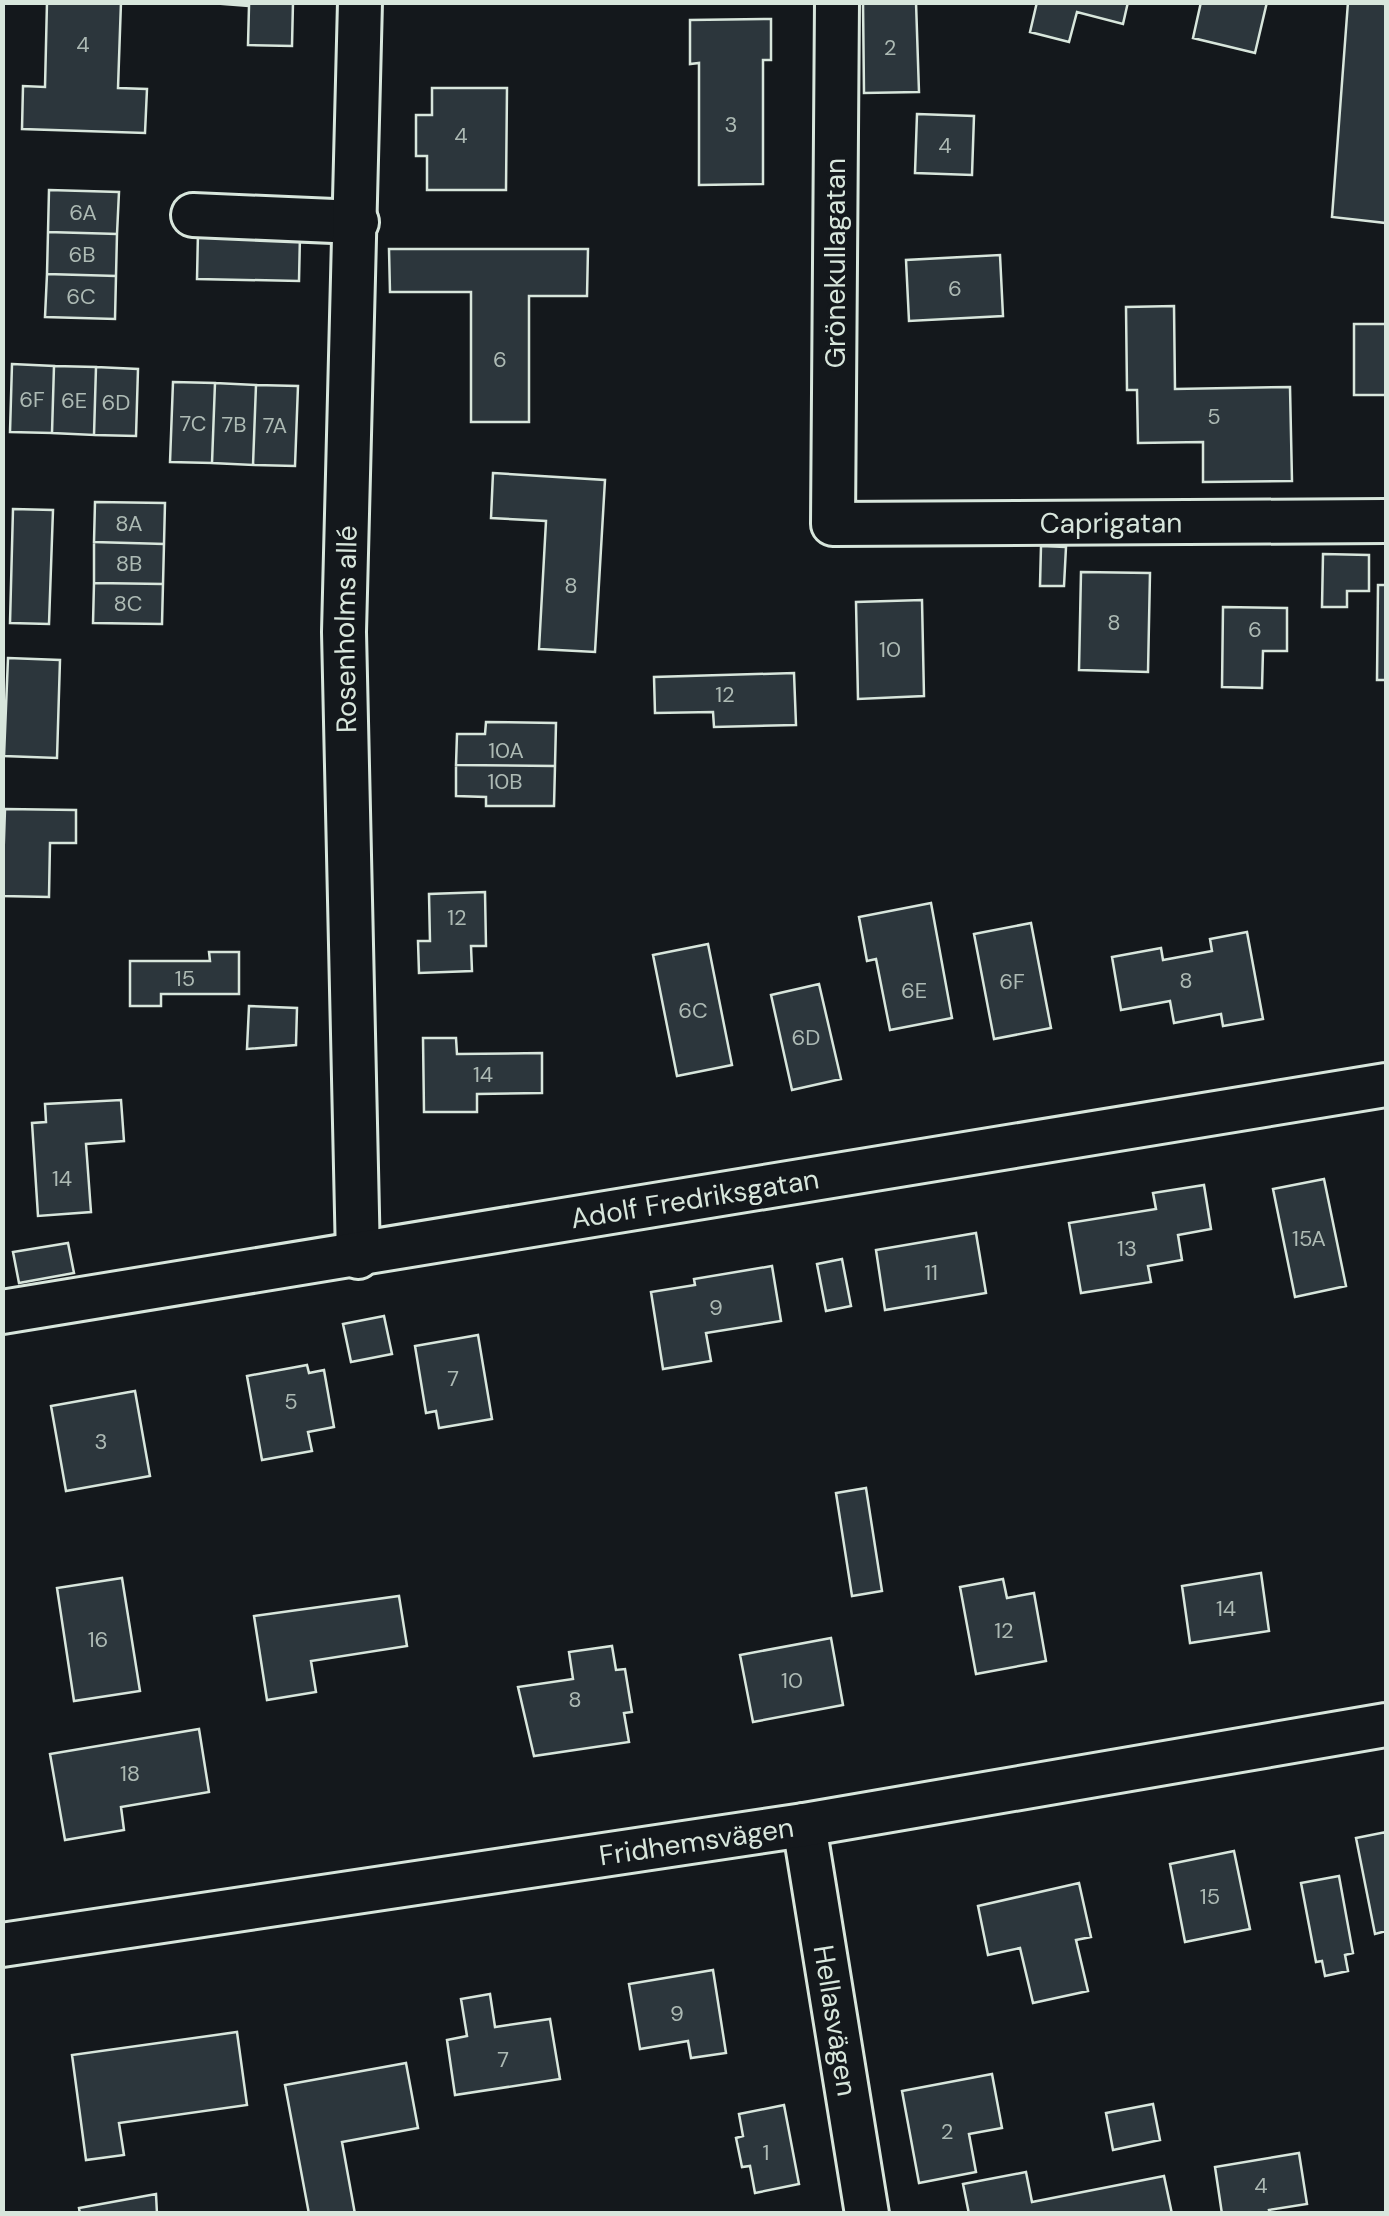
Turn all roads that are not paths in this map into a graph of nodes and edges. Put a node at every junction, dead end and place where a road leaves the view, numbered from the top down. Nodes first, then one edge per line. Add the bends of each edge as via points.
1 (360, 2) edge
2 (838, 2) edge
3 (193, 214) dead end
4 (357, 222) junction
5 (1386, 521) edge
6 (833, 524) joint
7 (1386, 1085) edge
8 (358, 1257) junction
9 (2, 1312) edge
10 (1386, 1725) edge
11 (804, 1825) junction
12 (2, 1945) edge
13 (867, 2214) edge

1 - 4 street, Rosenholms allé
2 - 6 street, Grönekullagatan
3 - 4 street
4 - 8 street, Rosenholms allé via 344,632
5 - 6 street, Caprigatan
7 - 8 street, Adolf Fredriksgatan
8 - 9 street, Adolf Fredriksgatan
10 - 11 street, Fridhemsvägen
11 - 12 street, Fridhemsvägen
11 - 13 street, Hellasvägen

